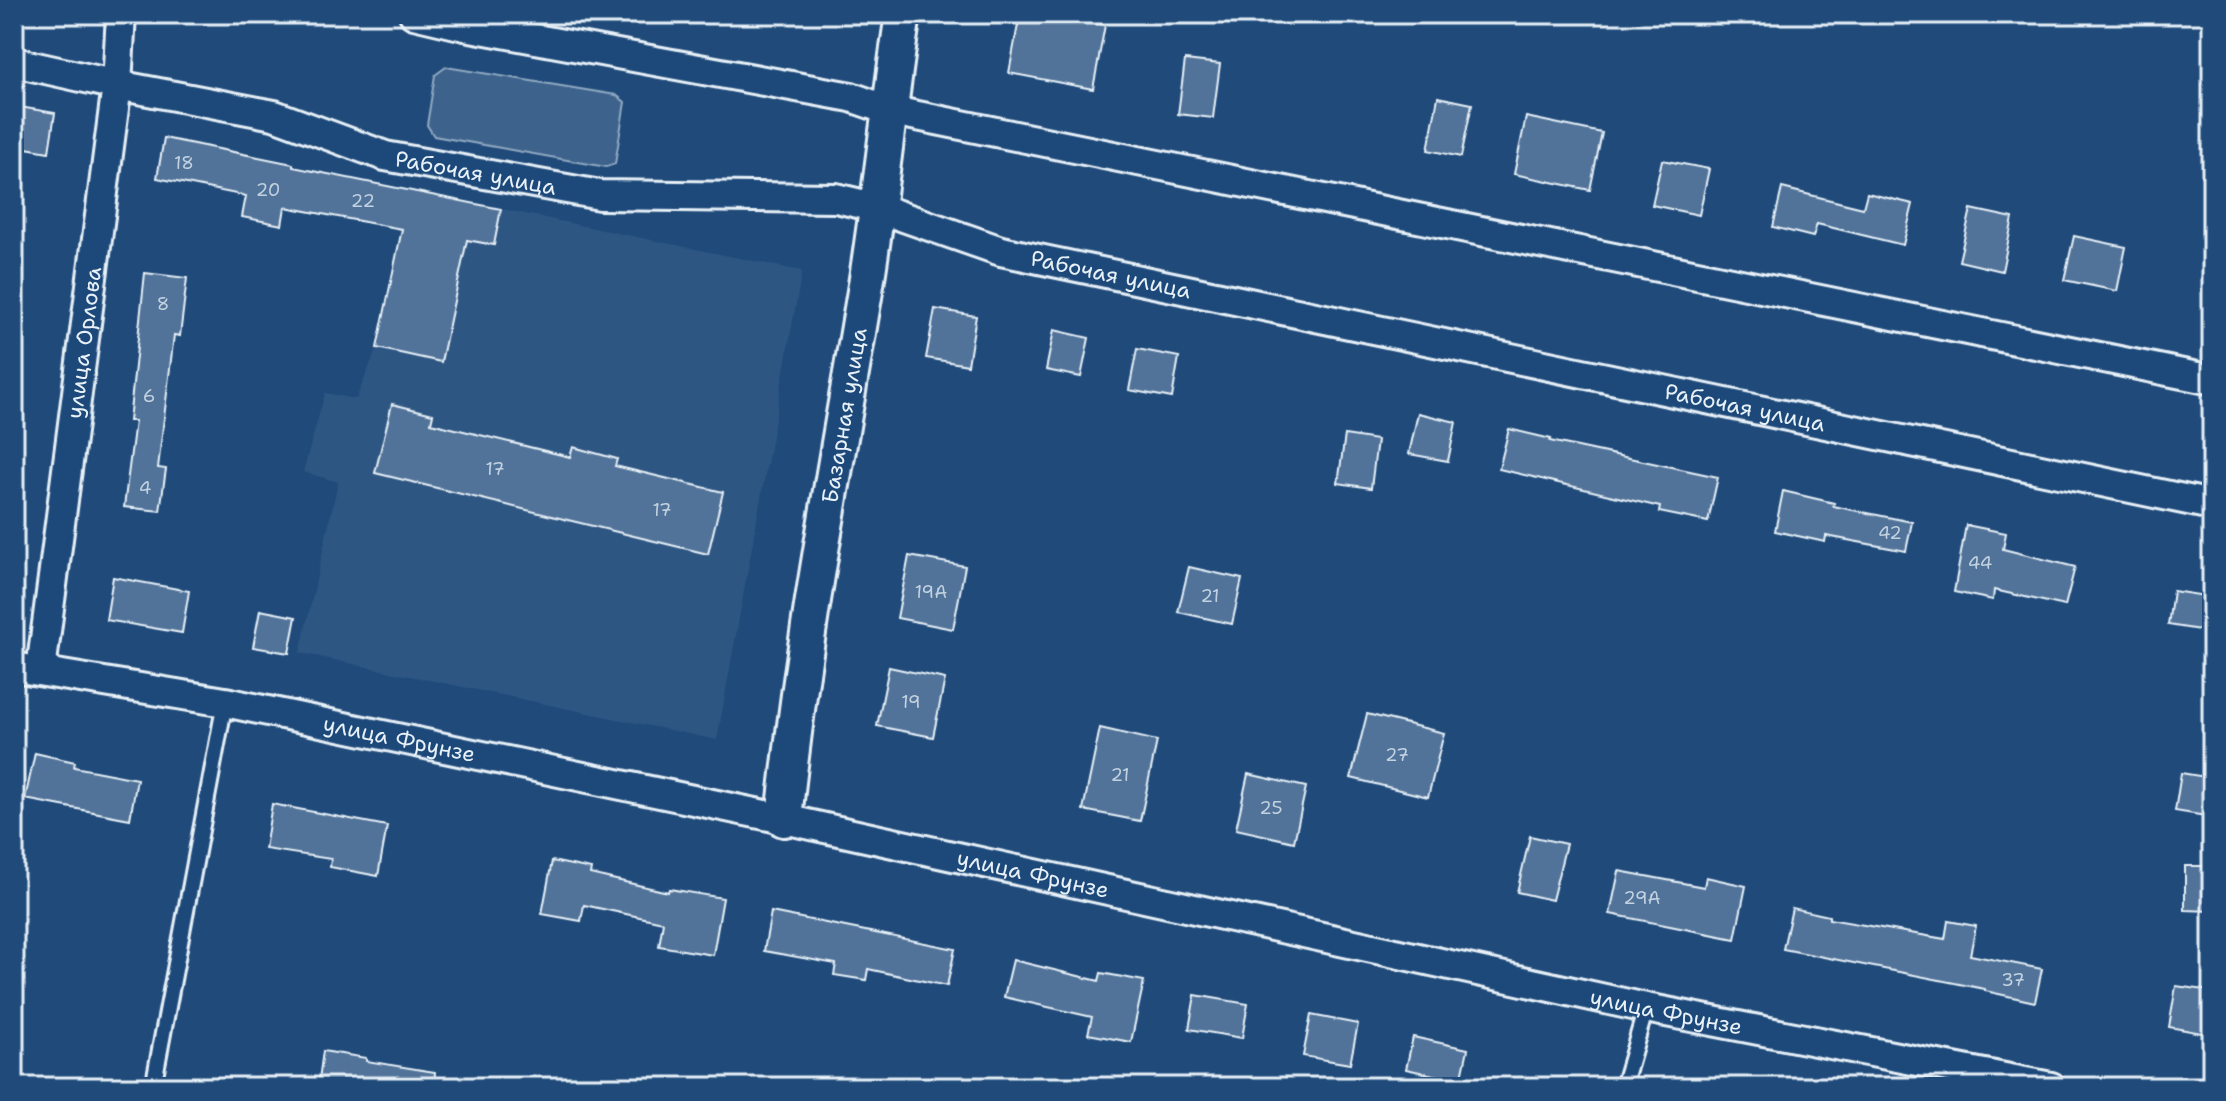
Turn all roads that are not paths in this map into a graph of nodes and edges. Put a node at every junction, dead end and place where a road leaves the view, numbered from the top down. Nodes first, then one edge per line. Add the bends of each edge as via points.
1 (121, 14) edge
2 (414, 14) edge
3 (903, 14) edge
4 (466, 20) edge
5 (14, 62) edge
6 (117, 85) junction
7 (888, 110) junction
8 (878, 208) junction
9 (2212, 380) edge
10 (2212, 505) edge
11 (27, 668) edge
12 (225, 702) junction
13 (784, 819) junction
14 (1646, 1008) junction
15 (153, 1087) edge
16 (1623, 1087) edge
17 (2051, 1087) edge

1 - 6 street, улица Орлова
2 - 4 street
3 - 7 street, Базарная улица
4 - 7 street via 851,97
5 - 6 street, Рабочая улица
6 - 8 street, Рабочая улица via 274,115 385,156 600,195 836,198
6 - 11 street, улица Орлова
7 - 8 street, Базарная улица
7 - 9 street
8 - 10 street, Рабочая улица via 1001,251
8 - 13 street, Базарная улица via 793,729
11 - 12 street, улица Фрунзе
12 - 13 street, улица Фрунзе
12 - 15 lane
13 - 14 street, улица Фрунзе
14 - 16 lane
14 - 17 street, улица Фрунзе

